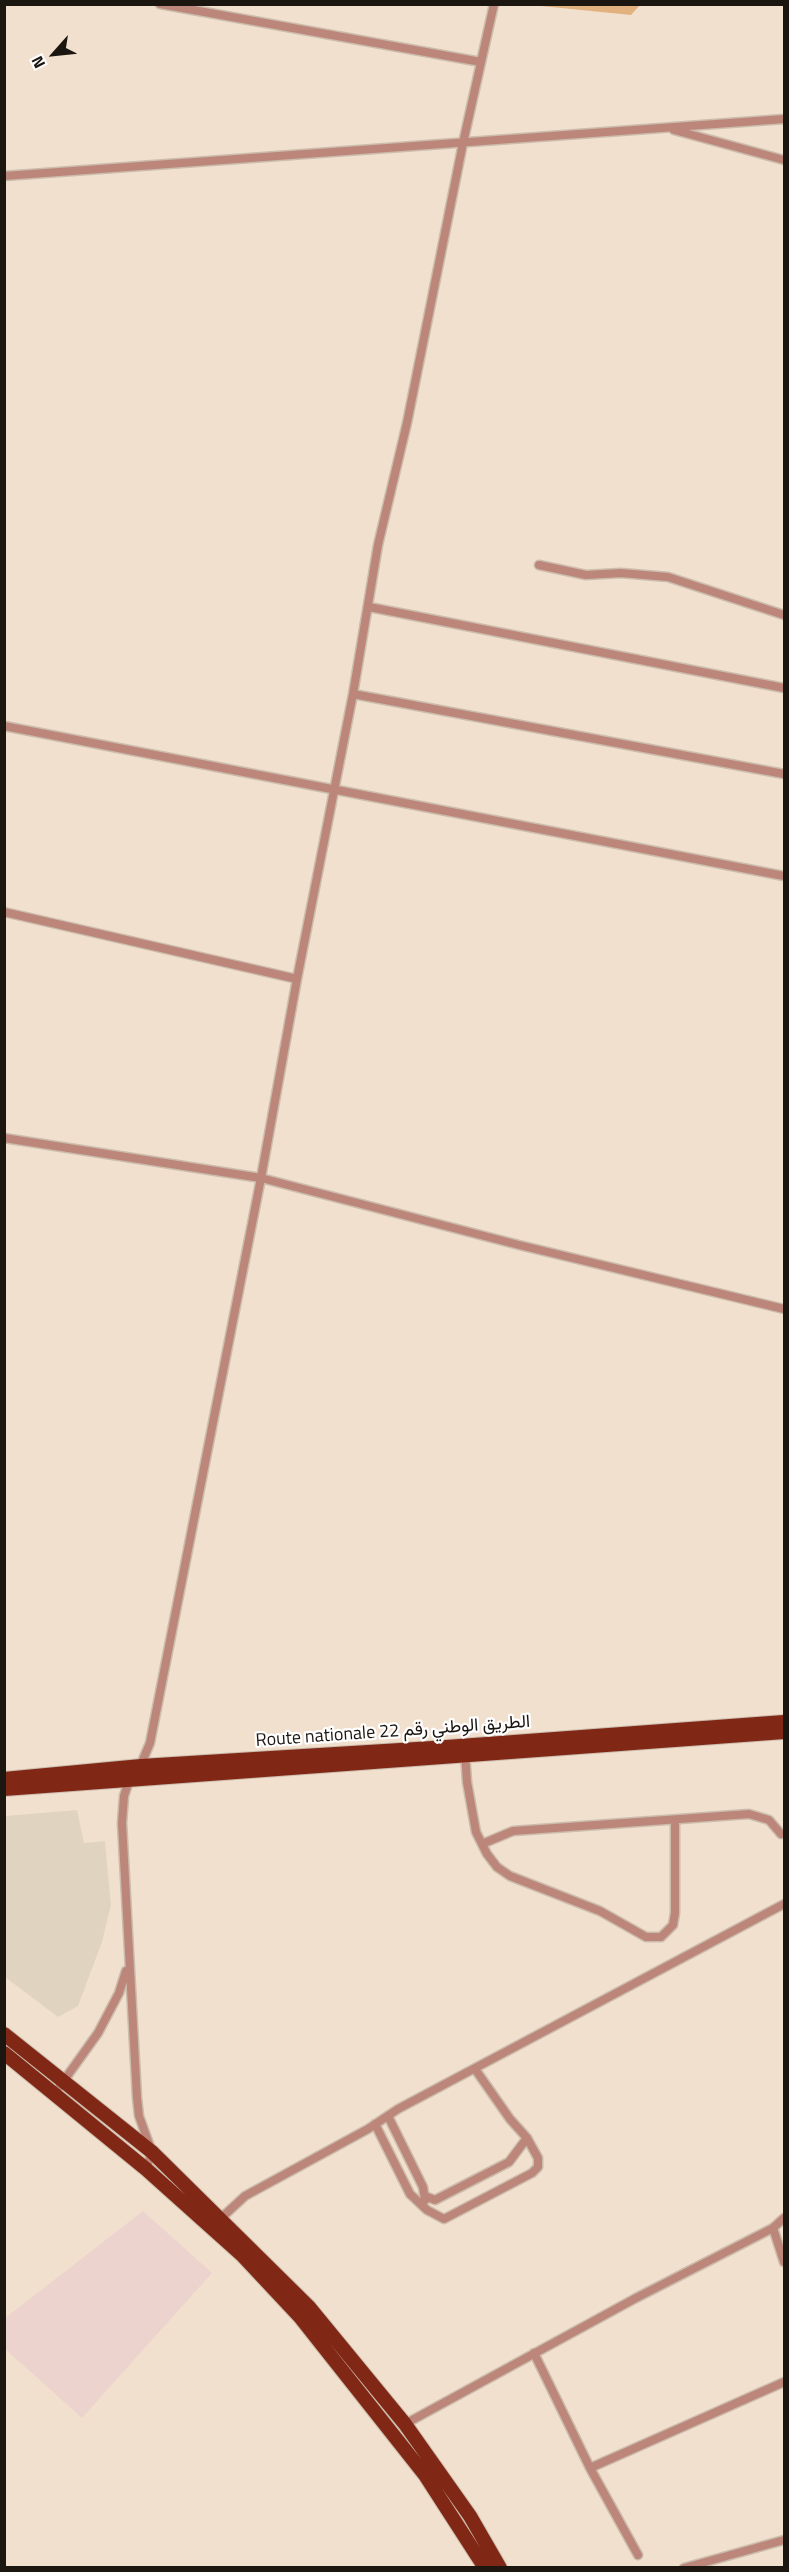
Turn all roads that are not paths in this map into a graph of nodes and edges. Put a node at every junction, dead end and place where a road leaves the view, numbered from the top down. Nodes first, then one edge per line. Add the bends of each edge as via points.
1 (160, 4) edge
2 (494, 4) edge
3 (481, 62) junction
4 (784, 120) edge
5 (668, 128) junction
6 (463, 143) junction
7 (784, 160) edge
8 (4, 176) edge
9 (539, 565) dead end
10 (369, 607) junction
11 (784, 615) edge
12 (784, 688) edge
13 (353, 694) junction
14 (4, 726) edge
15 (784, 774) edge
16 (335, 791) junction
17 (784, 876) edge
18 (4, 912) edge
19 (297, 979) junction
20 (4, 1138) edge
21 (261, 1178) junction
22 (784, 1309) edge
23 (784, 1722) edge
24 (784, 1732) edge
25 (465, 1751) junction
26 (141, 1766) junction
27 (4, 1779) edge
28 (130, 1779) junction
29 (4, 1789) edge
30 (675, 1821) junction
31 (781, 1834) dead end
32 (482, 1844) junction
33 (784, 1904) edge
34 (128, 1965) junction
35 (4, 2034) edge
36 (4, 2052) edge
37 (475, 2069) junction
38 (65, 2081) junction
39 (55, 2093) junction
40 (388, 2116) junction
41 (375, 2124) junction
42 (527, 2138) junction
43 (152, 2152) junction
44 (146, 2169) junction
45 (424, 2196) junction
46 (427, 2210) junction
47 (784, 2218) edge
48 (216, 2223) junction
49 (773, 2228) junction
50 (784, 2262) edge
51 (534, 2353) junction
52 (784, 2382) edge
53 (405, 2424) junction
54 (590, 2468) junction
55 (784, 2540) edge
56 (638, 2555) dead end
57 (485, 2568) edge
58 (501, 2568) edge
59 (684, 2568) edge

1 - 3 street
2 - 3 street
3 - 6 street
4 - 5 street
5 - 6 street
5 - 7 street
6 - 8 street
6 - 10 street via 407,423 378,545
9 - 11 street via 586,575 668,577
10 - 12 street
10 - 13 street
13 - 15 street
13 - 16 street
14 - 16 street
16 - 17 street
16 - 19 street
18 - 19 street
19 - 21 street
20 - 21 street
21 - 22 street
21 - 26 street via 150,1743
23 - 25 highway, Route nationale 22 الطريق الوطني رقم
24 - 25 highway, Route nationale 22 الطريق الوطني رقم
25 - 26 highway, Route nationale 22 الطريق الوطني رقم
25 - 28 highway, Route nationale 22 الطريق الوطني رقم
25 - 32 street via 476,1832
26 - 27 highway, Route nationale 22 الطريق الوطني رقم
26 - 28 street
28 - 29 highway, Route nationale 22 الطريق الوطني رقم
28 - 34 street via 122,1823
30 - 31 street via 749,1814 769,1820
30 - 32 street via 513,1831
30 - 32 street via 675,1913 673,1925 661,1937 646,1936 574,1899 510,1876 497,1867
33 - 37 street
34 - 38 street via 111,2011
34 - 43 street via 139,2116
35 - 38 highway
36 - 39 highway
37 - 40 street
37 - 42 street
38 - 39 street
38 - 43 highway
39 - 44 highway
40 - 41 street
40 - 45 street
41 - 46 street via 410,2194
41 - 48 street via 245,2196
42 - 45 street via 509,2162 435,2200
42 - 46 street via 538,2158 538,2167 532,2173 444,2219
43 - 44 street
43 - 48 highway
44 - 48 highway
45 - 46 street
47 - 49 street
48 - 53 highway via 309,2307
48 - 57 highway via 300,2317 393,2431
49 - 50 street
49 - 51 street
51 - 53 street
51 - 54 street
52 - 54 street
53 - 58 highway via 464,2507
54 - 56 street
55 - 59 street

